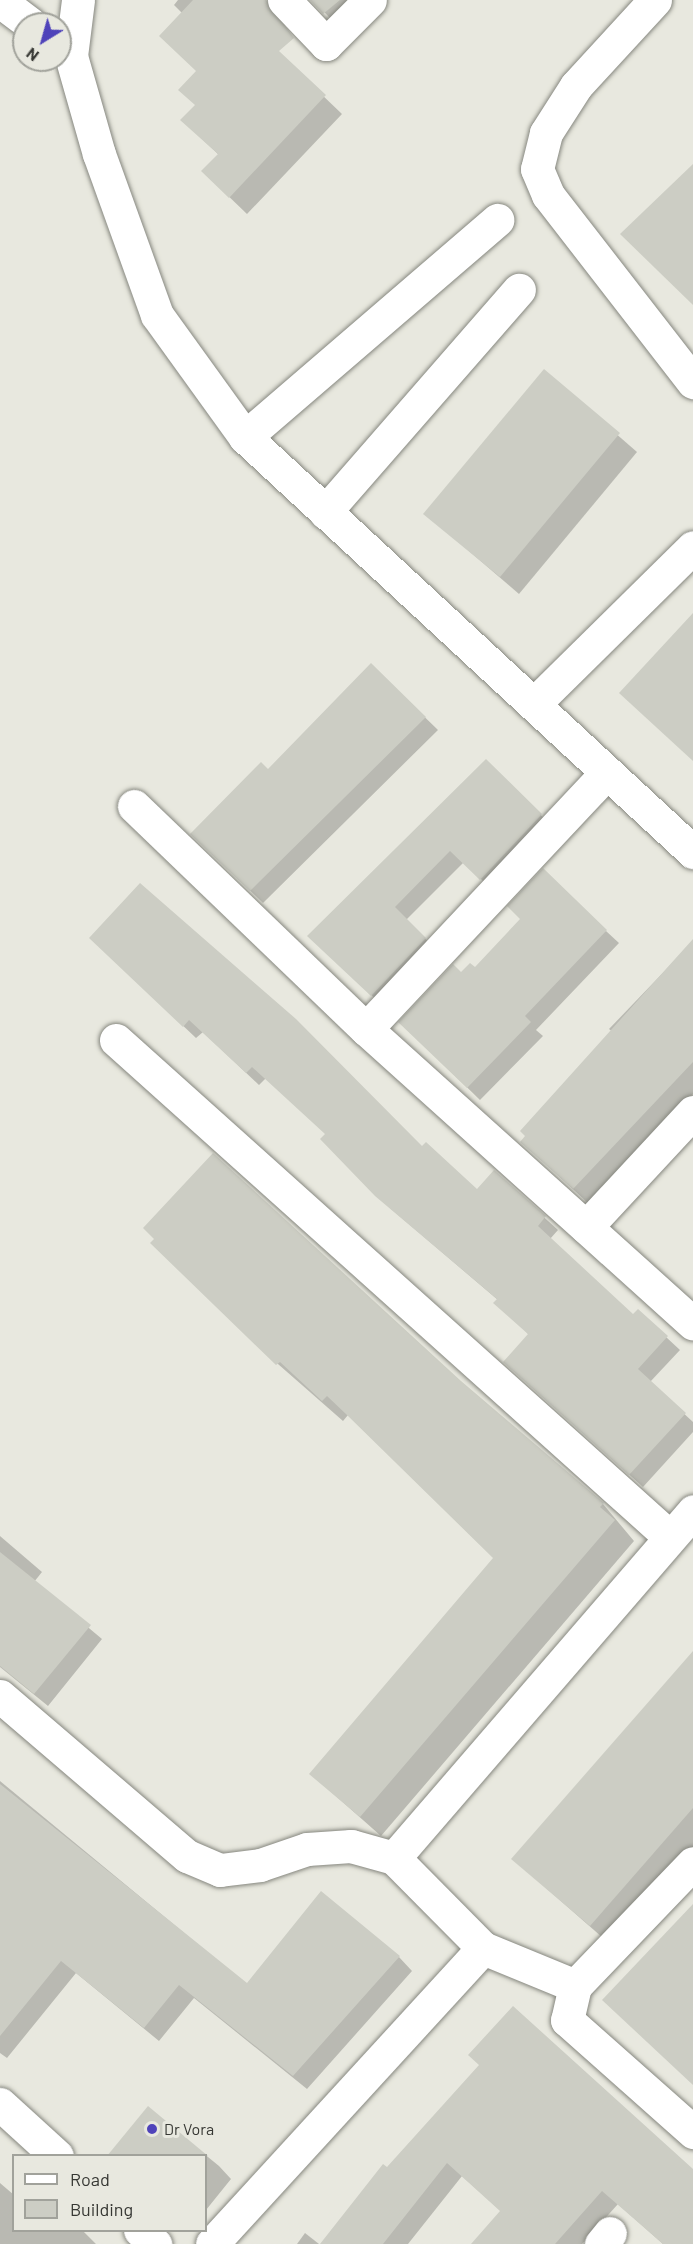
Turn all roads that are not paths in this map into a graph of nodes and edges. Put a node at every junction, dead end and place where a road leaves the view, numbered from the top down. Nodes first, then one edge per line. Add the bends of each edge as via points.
1 (78, 0) edge
2 (284, 0) edge
3 (370, 0) edge
4 (655, 0) edge
5 (0, 1) edge
6 (14, 12) edge
7 (72, 26) edge
8 (72, 71) edge
9 (497, 220) dead end
10 (519, 290) dead end
11 (693, 382) edge
12 (245, 437) junction
13 (325, 512) junction
14 (693, 547) edge
15 (534, 705) junction
16 (607, 772) junction
17 (134, 806) dead end
18 (693, 852) edge
19 (366, 1029) junction
20 (116, 1040) dead end
21 (693, 1112) edge
22 (586, 1227) junction
23 (693, 1323) edge
24 (693, 1511) edge
25 (670, 1537) junction
26 (0, 1696) edge
27 (394, 1858) junction
28 (693, 1863) edge
29 (483, 1947) junction
30 (574, 1986) junction
31 (0, 2104) edge
32 (693, 2132) edge
33 (55, 2154) edge
34 (142, 2232) edge
35 (155, 2244) edge
36 (212, 2244) edge

1 - 7 street
2 - 3 street via 326,44
4 - 11 street via 576,86 546,133 537,170 548,195
5 - 6 street
8 - 12 street via 157,315
9 - 12 street
10 - 13 street
12 - 13 street
13 - 15 street
14 - 15 street
15 - 16 street
16 - 18 street
16 - 19 street
17 - 19 street
19 - 22 street
20 - 25 street
21 - 22 street
22 - 23 street
24 - 25 street
25 - 27 street
26 - 27 street via 187,1856 220,1870 260,1866 307,1849 351,1846
27 - 29 street
28 - 30 street
29 - 30 street
29 - 36 street
30 - 32 street via 567,2020
31 - 33 street
34 - 35 street

